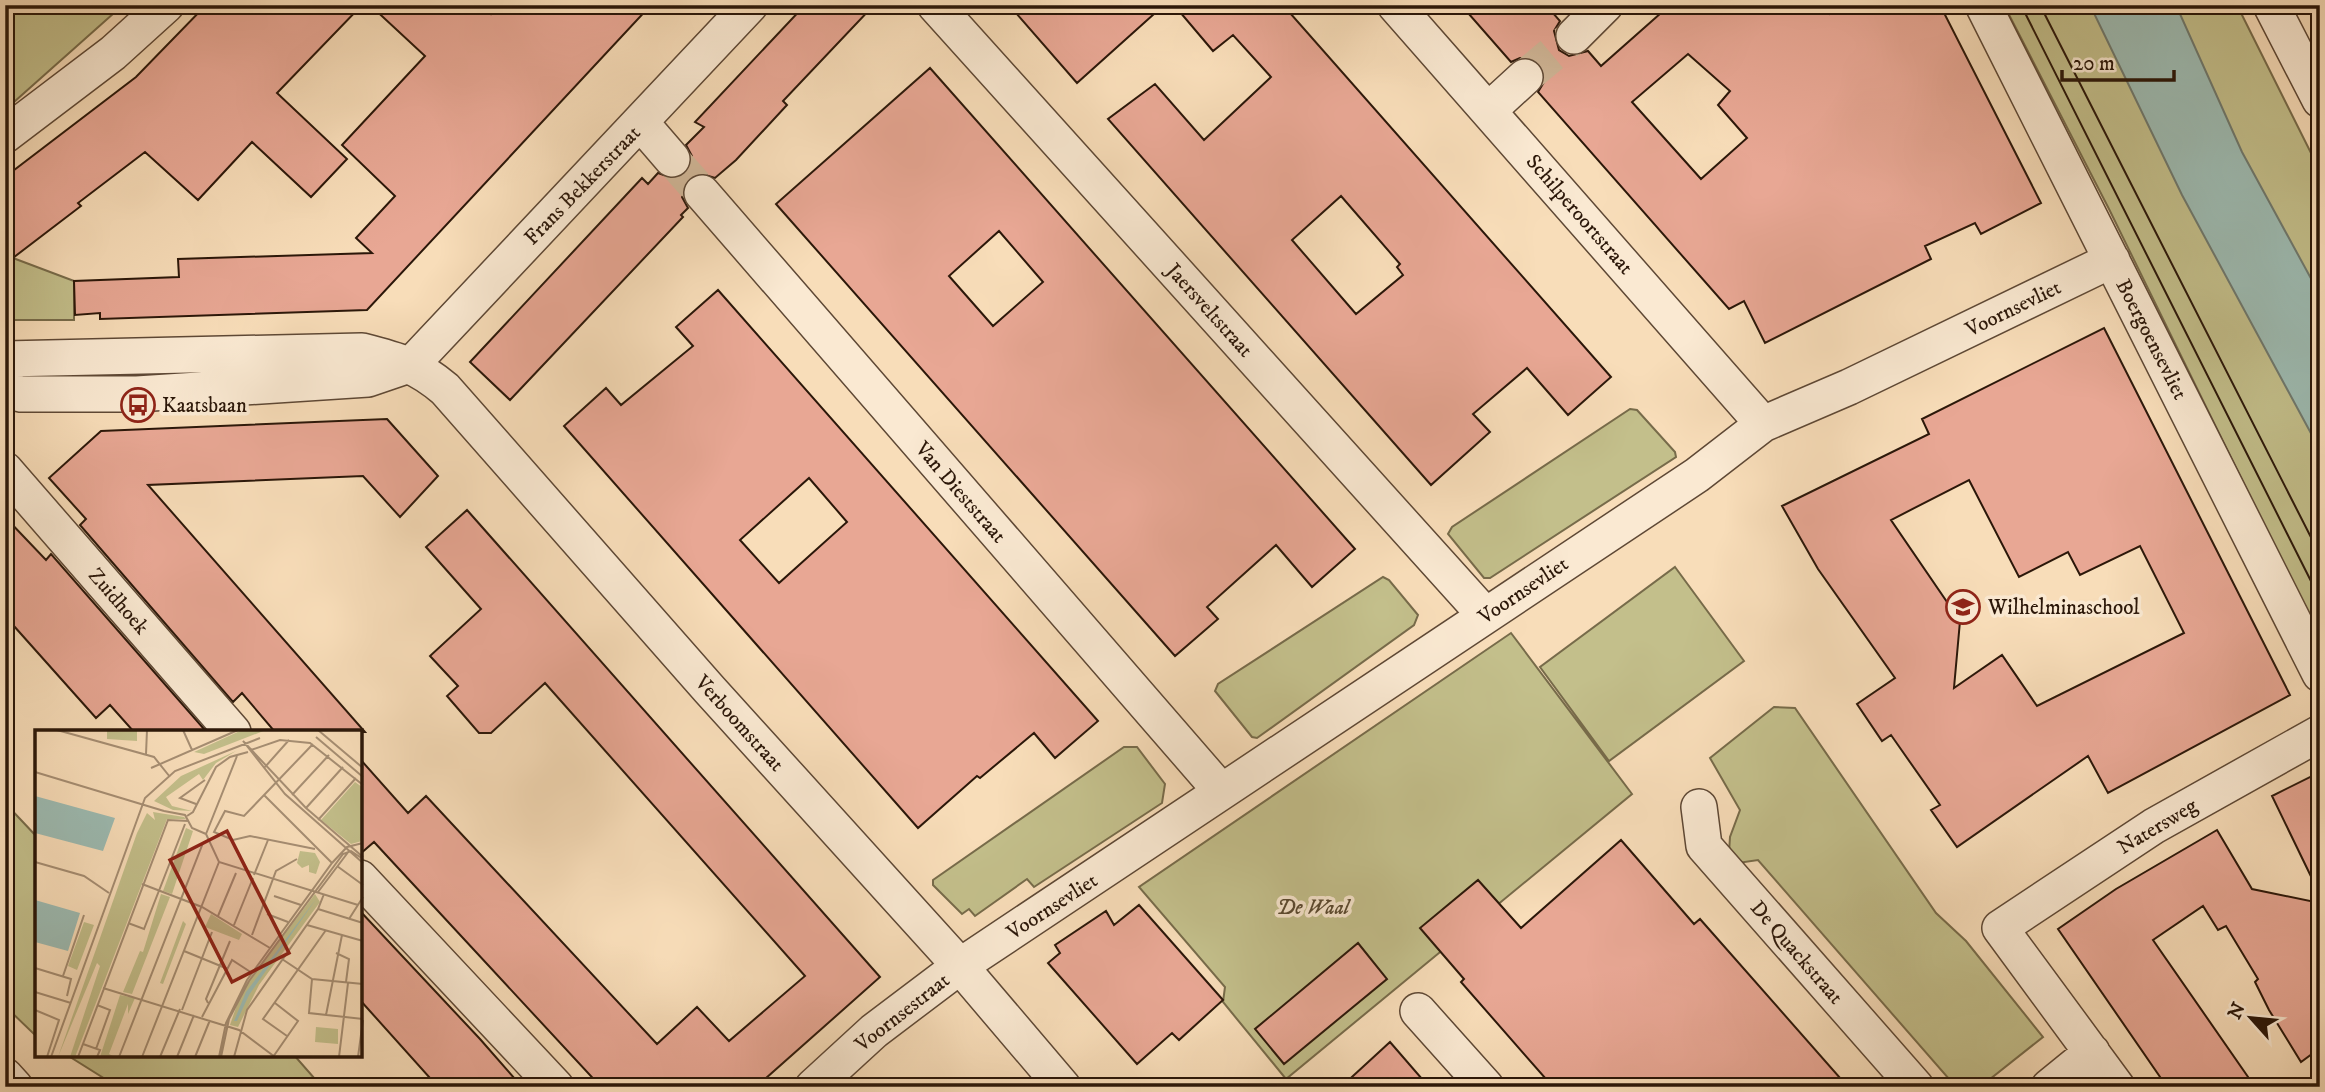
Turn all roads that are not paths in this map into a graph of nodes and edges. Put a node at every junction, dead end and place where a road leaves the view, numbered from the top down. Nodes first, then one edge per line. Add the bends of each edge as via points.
1 (166, 5) edge
2 (750, 5) edge
3 (935, 5) edge
4 (1395, 5) edge
5 (1605, 5) edge
6 (1983, 5) edge
7 (2271, 5) edge
8 (1574, 36) tunnel mouth
9 (1525, 77) tunnel mouth
10 (2320, 100) edge
11 (1489, 110) junction
12 (641, 123) junction
13 (5, 135) edge
14 (672, 159) tunnel mouth
15 (702, 193) tunnel mouth
16 (2112, 260) junction
17 (5, 359) edge
18 (412, 364) junction
19 (5, 390) edge
20 (1763, 424) junction
21 (5, 470) edge
22 (1485, 615) junction
23 (2320, 674) edge
24 (231, 730) edge
25 (2320, 733) edge
26 (1221, 792) junction
27 (1699, 807) dead end
28 (362, 879) edge
29 (960, 966) junction
30 (1418, 1011) dead end
31 (2092, 1052) junction
32 (5, 1076) edge
33 (15, 1087) edge
34 (556, 1087) edge
35 (813, 1087) edge
36 (1063, 1087) edge
37 (1486, 1087) edge
38 (1916, 1087) edge
39 (2049, 1087) edge
40 (2117, 1087) edge

1 - 13 street via 113,53
2 - 12 street, Frans Bekkerstraat
3 - 22 street, Jaersveltstraat
4 - 11 street, Schilperoortstraat
5 - 8 street
6 - 16 street, Boergoensevliet
7 - 10 street
9 - 11 street
11 - 20 street, Schilperoortstraat
12 - 14 street
12 - 18 street, Frans Bekkerstraat
15 - 26 street, Van Dieststraat
16 - 20 street, Voornsevliet
16 - 23 street, Boergoensevliet
17 - 18 street via 362,351
18 - 19 street, Frans Bekkerstraat via 368,379 137,394 21,394
18 - 29 street, Verboomstraat via 445,388
20 - 22 street, Voornsevliet via 1697,475
21 - 24 street, Zuidhoek
22 - 26 street, Voornsevliet
25 - 31 street, Natersweg via 2154,826 2000,928
26 - 29 street, Voornsevliet
27 - 38 street, De Quackstraat via 1704,846
28 - 34 street
29 - 35 street, Voornsestraat via 874,1031
29 - 36 street, Verboomstraat
30 - 37 street
31 - 39 street
31 - 40 street
32 - 33 street

